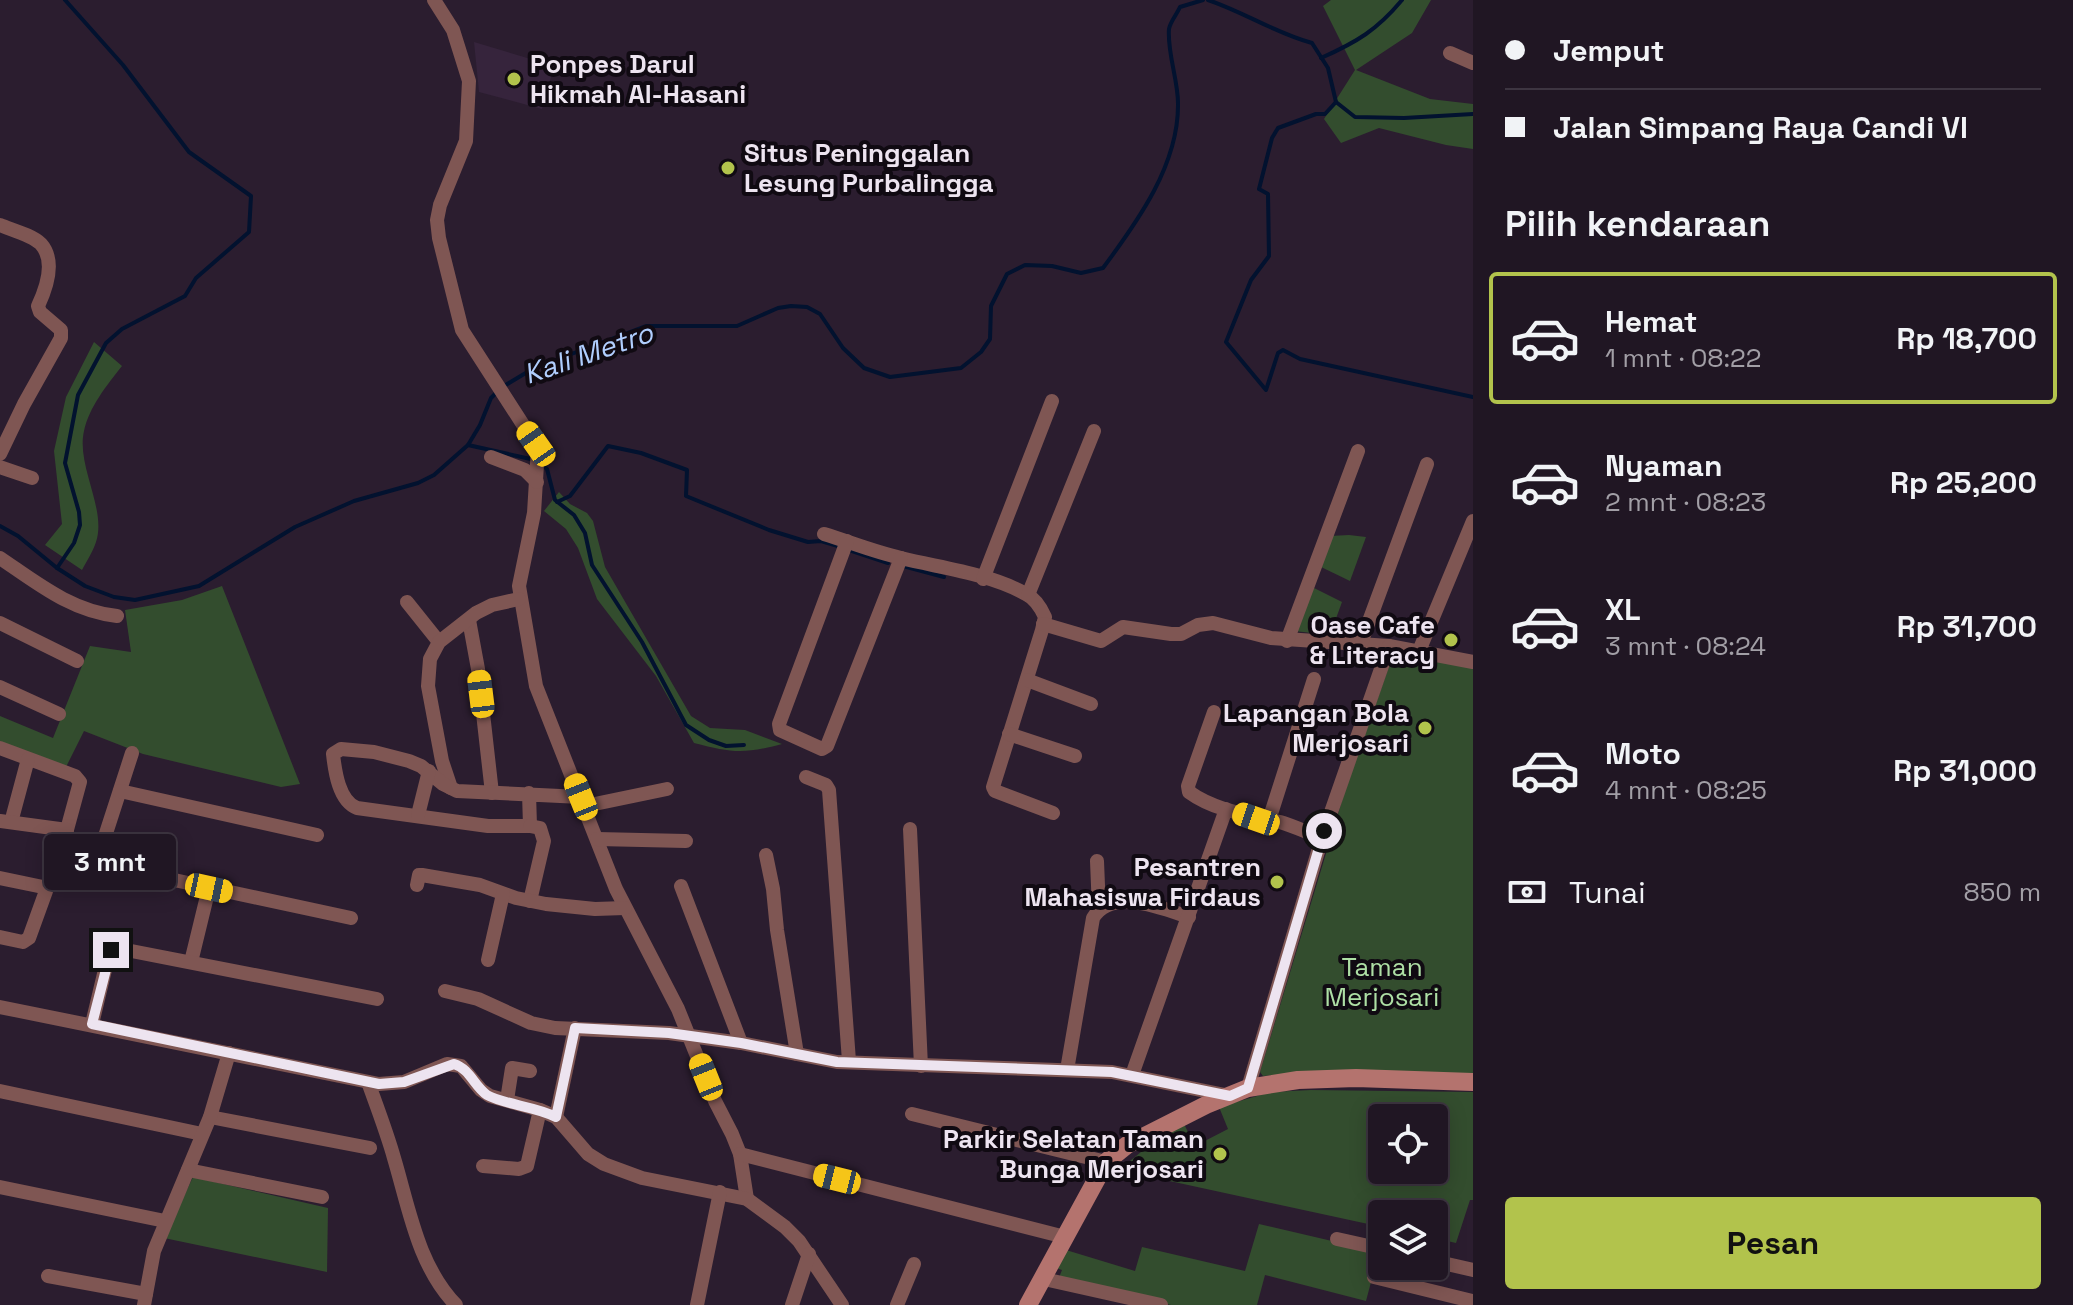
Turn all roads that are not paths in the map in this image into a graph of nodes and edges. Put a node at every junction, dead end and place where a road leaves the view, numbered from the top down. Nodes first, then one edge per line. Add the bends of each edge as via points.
1 (434, 0) edge
2 (1450, 53) dead end
3 (1473, 63) edge
4 (0, 225) edge
5 (1052, 401) dead end
6 (1094, 431) dead end
7 (1358, 451) dead end
8 (0, 454) edge
9 (491, 457) dead end
10 (1427, 464) dead end
11 (0, 467) edge
12 (32, 478) dead end
13 (537, 478) junction
14 (1473, 521) edge
15 (824, 534) dead end
16 (847, 541) junction
17 (0, 558) edge
18 (901, 558) junction
19 (983, 579) junction
20 (1028, 595) junction
21 (519, 599) junction
22 (407, 602) dead end
23 (117, 616) dead end
24 (469, 620) junction
25 (0, 623) edge
26 (1043, 624) junction
27 (1287, 641) junction
28 (439, 642) junction
29 (1361, 643) junction
30 (1388, 651) junction
31 (1419, 651) junction
32 (1472, 658) edge
33 (77, 661) dead end
34 (1314, 679) dead end
35 (1027, 680) junction
36 (0, 687) edge
37 (1091, 704) dead end
38 (1214, 712) dead end
39 (59, 714) dead end
40 (1009, 734) junction
41 (0, 748) edge
42 (132, 753) dead end
43 (1075, 756) dead end
44 (28, 759) junction
45 (429, 771) junction
46 (806, 777) dead end
47 (451, 789) junction
48 (667, 789) dead end
49 (120, 791) junction
50 (492, 793) junction
51 (529, 793) junction
52 (583, 801) junction
53 (1226, 809) junction
54 (1053, 813) dead end
55 (418, 815) junction
56 (6, 818) edge
57 (1269, 820) junction
58 (530, 826) junction
59 (910, 829) dead end
60 (67, 830) junction
61 (317, 835) dead end
62 (1322, 838) junction
63 (597, 839) junction
64 (686, 841) dead end
65 (766, 855) dead end
66 (59, 859) dead end
67 (1097, 861) dead end
68 (0, 878) edge
69 (417, 885) dead end
70 (681, 886) dead end
71 (209, 888) junction
72 (503, 894) junction
73 (530, 901) junction
74 (625, 908) junction
75 (1099, 910) junction
76 (1189, 917) junction
77 (351, 918) dead end
78 (0, 937) edge
79 (488, 960) dead end
80 (191, 962) junction
81 (445, 991) dead end
82 (377, 999) dead end
83 (0, 1007) edge
84 (92, 1024) junction
85 (575, 1028) junction
86 (689, 1036) junction
87 (741, 1043) junction
88 (229, 1053) junction
89 (797, 1054) junction
90 (849, 1061) junction
91 (921, 1066) junction
92 (1067, 1070) junction
93 (530, 1071) dead end
94 (1132, 1075) junction
95 (368, 1082) junction
96 (1473, 1082) edge
97 (1248, 1088) junction
98 (0, 1091) edge
99 (1230, 1096) junction
100 (507, 1100) junction
101 (540, 1110) junction
102 (912, 1114) dead end
103 (210, 1117) junction
104 (556, 1117) junction
105 (196, 1133) junction
106 (370, 1148) dead end
107 (740, 1154) junction
108 (1106, 1162) junction
109 (483, 1166) dead end
110 (188, 1170) junction
111 (0, 1187) edge
112 (720, 1192) junction
113 (322, 1197) dead end
114 (747, 1199) junction
115 (165, 1221) junction
116 (1065, 1237) junction
117 (1337, 1239) dead end
118 (1368, 1246) edge
119 (809, 1254) junction
120 (914, 1264) dead end
121 (1448, 1264) edge
122 (1473, 1270) edge
123 (48, 1276) dead end
124 (824, 1278) junction
125 (1044, 1279) junction
126 (1386, 1280) edge
127 (145, 1300) edge
128 (793, 1301) edge
129 (1472, 1302) edge
130 (456, 1305) edge
131 (697, 1305) edge
132 (842, 1305) edge
133 (897, 1305) edge
134 (1028, 1305) edge
135 (1161, 1305) edge

1 - 13 street via 453,30 469,81 466,141 440,205 439,238 462,330 536,444
2 - 3 street
4 - 8 street via 40,243 46,253 47,286 38,306 61,330
5 - 19 street
6 - 20 street
7 - 27 street
9 - 13 street
10 - 29 street
11 - 12 street
13 - 21 street
14 - 31 street
15 - 16 street
16 - 18 street
16 - 18 street via 779,724 780,730 822,749
17 - 23 street via 78,607
18 - 19 street
19 - 20 street
20 - 26 street via 1045,617
21 - 24 street via 492,605
21 - 52 street via 536,686
22 - 28 street
24 - 28 street
24 - 50 street
25 - 33 street
26 - 27 street via 1097,641 1123,627 1171,634 1213,623
26 - 35 street
27 - 29 street
28 - 47 street via 427,671 428,686
29 - 30 street
30 - 31 street
30 - 62 street
31 - 32 street
34 - 57 street
35 - 37 street
35 - 40 street
36 - 39 street
38 - 53 street via 1188,786 1189,792
40 - 43 street
40 - 54 street via 993,789
41 - 44 street
42 - 49 street
44 - 56 street
44 - 60 street via 80,782
45 - 47 street
45 - 55 street
45 - 55 street via 374,752 341,749 333,754 350,805
46 - 90 street via 829,790
47 - 50 street
48 - 52 street
49 - 61 street
49 - 71 street via 100,864
50 - 51 street
51 - 52 street
51 - 58 street
52 - 63 street
53 - 57 street
53 - 76 street
55 - 58 street via 488,826
56 - 60 street
57 - 62 street
58 - 73 street via 540,828 544,841
59 - 91 street
60 - 66 street
62 - 97 street
63 - 64 street
63 - 74 street
65 - 89 street
67 - 75 street
68 - 78 street via 46,891 29,938 23,942
69 - 72 street via 422,875
70 - 87 street
71 - 77 street
71 - 80 street
72 - 73 street
72 - 79 street
73 - 74 street
74 - 86 street
75 - 76 street via 1106,904 1141,904
75 - 92 street via 1093,918
76 - 94 street
80 - 82 street
80 - 84 street via 113,948
81 - 85 street via 541,1026
83 - 84 street
84 - 88 street
85 - 86 street
85 - 104 street
86 - 87 street
86 - 107 street
87 - 89 street
88 - 95 street
88 - 103 street
89 - 90 street
90 - 91 street
91 - 92 street
92 - 94 street
93 - 100 street via 512,1068
94 - 99 street
95 - 100 street via 404,1082 454,1064 481,1090
95 - 130 street via 411,1221
96 - 97 main road via 1318,1078
97 - 99 main road
98 - 105 street
99 - 108 main road via 1127,1145
100 - 101 street
101 - 104 street
101 - 109 street via 527,1166
102 - 108 street
103 - 105 street
103 - 106 street
104 - 112 street via 604,1164 662,1183
105 - 110 street
107 - 114 street
107 - 116 street
108 - 116 main road
110 - 113 street
110 - 115 street
111 - 115 street
112 - 114 street
112 - 131 street
114 - 119 street via 785,1227
115 - 127 street
116 - 125 main road
117 - 118 street
119 - 124 street
119 - 128 street
120 - 133 street
121 - 122 street
123 - 127 street
124 - 128 street
124 - 132 street
125 - 134 main road
125 - 135 street
126 - 129 street

